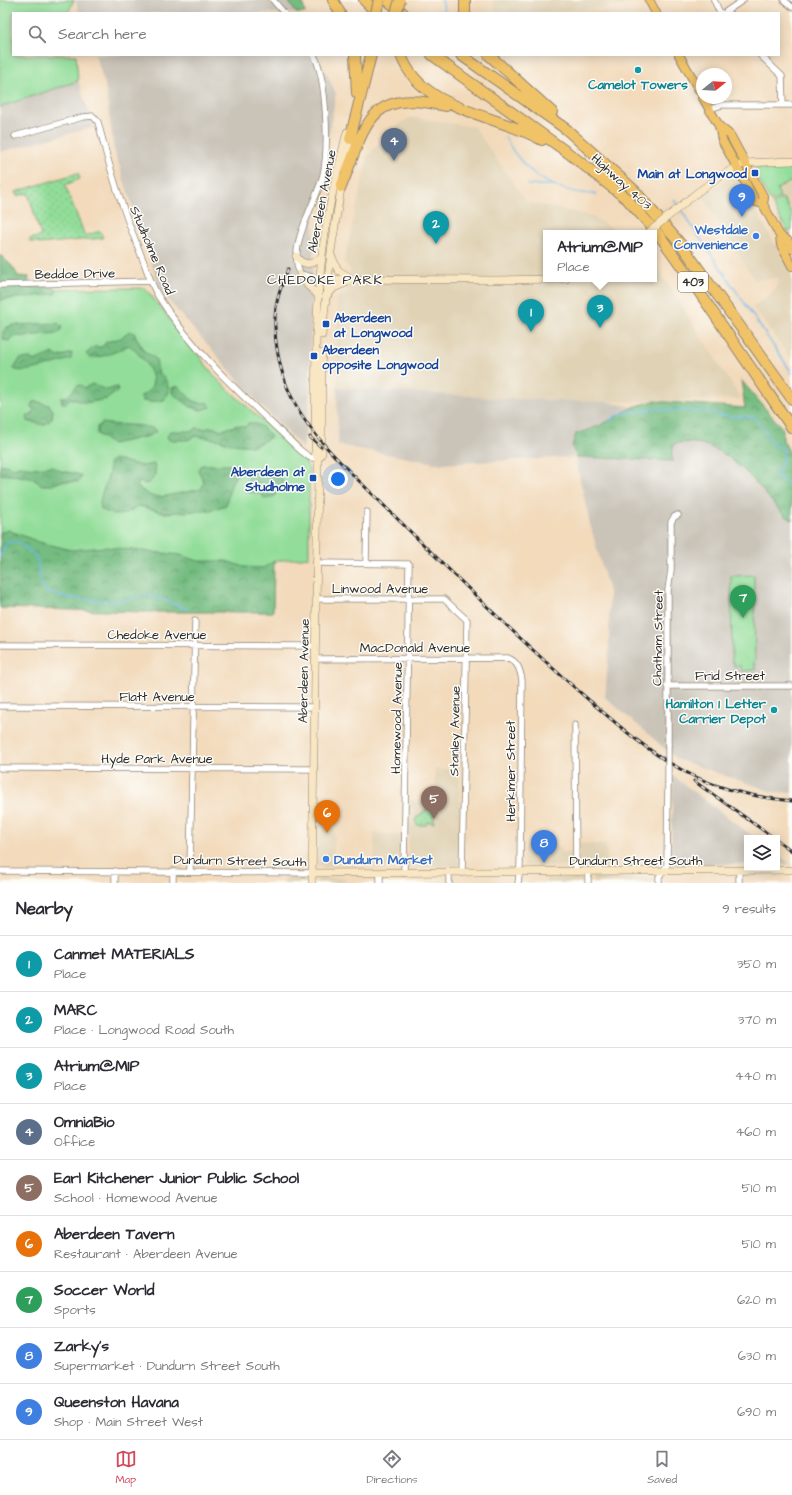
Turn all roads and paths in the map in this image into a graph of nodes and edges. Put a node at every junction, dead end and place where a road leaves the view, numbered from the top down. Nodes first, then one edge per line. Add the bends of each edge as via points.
1 (273, 0) edge
2 (333, 0) edge
3 (364, 0) edge
4 (380, 0) edge
5 (386, 0) edge
6 (395, 0) edge
7 (400, 0) edge
8 (465, 0) edge
9 (649, 0) edge
10 (714, 0) edge
11 (743, 0) edge
12 (784, 0) edge
13 (792, 7) edge
14 (283, 12) edge
15 (339, 12) edge
16 (376, 12) edge
17 (377, 12) edge
18 (381, 12) edge
19 (396, 12) edge
20 (402, 12) edge
21 (407, 12) edge
22 (465, 12) edge
23 (655, 12) edge
24 (720, 12) edge
25 (725, 12) edge
26 (314, 56) edge
27 (354, 56) edge
28 (366, 56) edge
29 (371, 56) edge
30 (433, 56) edge
31 (462, 56) edge
32 (490, 56) edge
33 (680, 56) edge
34 (761, 56) edge
35 (402, 57) edge
36 (696, 85) edge
37 (357, 93) junction
38 (707, 104) edge
39 (783, 105) junction
40 (792, 105) edge
41 (454, 106) junction
42 (710, 109) junction
43 (719, 126) junction
44 (566, 129) junction
45 (15, 136) dead end
46 (350, 139) joint
47 (572, 155) junction
48 (792, 161) edge
49 (745, 163) junction
50 (737, 166) junction
51 (341, 187) junction
52 (763, 204) junction
53 (652, 230) edge
54 (655, 230) edge
55 (657, 233) edge
56 (780, 236) junction
57 (792, 249) edge
58 (331, 251) junction
59 (296, 256) junction
60 (322, 257) junction
61 (792, 266) edge
62 (300, 274) junction
63 (320, 279) junction
64 (328, 279) junction
65 (543, 279) edge
66 (354, 280) junction
67 (151, 281) junction
68 (0, 285) edge
69 (322, 297) junction
70 (792, 399) edge
71 (792, 428) edge
72 (318, 460) junction
73 (367, 512) dead end
74 (678, 515) dead end
75 (316, 563) junction
76 (366, 563) junction
77 (316, 599) junction
78 (444, 599) joint
79 (408, 600) junction
80 (195, 621) dead end
81 (0, 645) edge
82 (195, 646) junction
83 (315, 646) junction
84 (408, 658) junction
85 (466, 658) junction
86 (315, 659) junction
87 (514, 660) joint
88 (667, 686) junction
89 (792, 686) edge
90 (0, 706) edge
91 (193, 707) junction
92 (314, 707) junction
93 (575, 725) dead end
94 (0, 768) edge
95 (192, 769) junction
96 (314, 769) junction
97 (792, 870) edge
98 (0, 871) edge
99 (115, 871) junction
100 (173, 871) junction
101 (190, 871) junction
102 (519, 872) junction
103 (576, 872) junction
104 (588, 872) junction
105 (662, 872) junction
106 (739, 872) junction
107 (312, 873) junction
108 (380, 873) junction
109 (404, 873) junction
110 (449, 873) junction
111 (462, 873) junction
112 (114, 883) edge
113 (173, 883) edge
114 (312, 883) edge
115 (380, 883) edge
116 (449, 883) edge
117 (518, 883) edge
118 (588, 883) edge
119 (659, 883) edge
120 (739, 883) edge

1 - 14 street
2 - 15 highway
3 - 16 highway
4 - 17 highway, bridge
5 - 18 highway
5 - 20 highway
6 - 21 highway
7 - 19 highway, bridge
8 - 22 highway
9 - 23 main road
10 - 24 street
11 - 25 street
12 - 13 street
26 - 59 street via 321,72 324,91 324,164 320,186 301,235
27 - 37 highway
28 - 37 highway
29 - 46 highway
30 - 47 highway, Highway 403 / 403
31 - 44 highway, Highway 403 / 403
32 - 44 highway via 550,110
33 - 36 main road
34 - 39 street via 782,76
35 - 41 highway via 421,85
37 - 60 main road, Aberdeen Avenue via 332,197
38 - 42 main road
39 - 40 street
39 - 42 street via 722,105
41 - 47 highway via 516,128
41 - 51 highway via 408,100 392,104 379,112 363,130
42 - 43 main road
43 - 49 main road via 730,135
43 - 50 main road via 722,140
44 - 70 highway, Highway 403 / 403 via 620,176 659,217
45 - 67 street, Studholme Road via 93,116 98,122 115,188
46 - 51 main road, Aberdeen Avenue
47 - 54 highway, Highway 403 / 403 via 627,199
48 - 49 main road
49 - 50 main road
49 - 52 main road via 764,198
50 - 52 main road via 756,202
50 - 53 main road, bridge via 699,191
51 - 58 main road, Aberdeen Avenue
52 - 56 main road
55 - 71 highway, Highway 403 / 403
56 - 57 main road via 788,241
56 - 61 main road via 781,245
58 - 64 main road, Aberdeen Avenue
58 - 66 main road via 338,270
59 - 60 main road via 308,264
59 - 62 street
60 - 63 main road, Aberdeen Avenue
62 - 63 street
62 - 69 main road via 308,286
63 - 64 main road
63 - 69 main road, Aberdeen Avenue
64 - 66 main road
64 - 69 main road, Aberdeen Avenue
65 - 66 main road
66 - 69 main road via 334,288
67 - 68 street, Beddoe Drive
67 - 72 street, Studholme Road via 160,299 215,367 300,450 308,457
69 - 72 main road, Aberdeen Avenue via 322,453
72 - 75 main road, Aberdeen Avenue
73 - 76 street
74 - 88 street, Chatham Street via 674,516 671,522
75 - 76 street
75 - 77 main road, Aberdeen Avenue
76 - 79 street, Homewood Avenue via 409,564
77 - 79 street, Linwood Avenue
77 - 83 main road, Aberdeen Avenue
78 - 79 street, Linwood Avenue
78 - 85 street, Stanley Avenue via 467,620
79 - 84 street, Homewood Avenue
80 - 82 street
81 - 82 street, Chedoke Avenue
82 - 83 street, Chedoke Avenue
82 - 91 street
83 - 86 main road, Aberdeen Avenue
84 - 85 street, MacDonald Avenue
84 - 86 street, MacDonald Avenue
84 - 109 street, Homewood Avenue
85 - 87 street, MacDonald Avenue
85 - 111 street, Stanley Avenue
86 - 92 main road, Aberdeen Avenue
87 - 102 street, Herkimer Street via 522,680
88 - 89 street, Frid Street
88 - 105 street, Chatham Street, bridge via 666,865
90 - 91 street, Flatt Avenue
91 - 92 street, Flatt Avenue
91 - 95 street
92 - 96 main road, Aberdeen Avenue
93 - 103 street
94 - 95 street, Hyde Park Avenue
95 - 96 street, Hyde Park Avenue
95 - 101 street
96 - 107 main road, Aberdeen Avenue
97 - 106 main road, Dundurn Street South
98 - 99 street, Dundurn Street South
99 - 100 street, Dundurn Street South
99 - 112 street
100 - 101 street, Dundurn Street South
100 - 113 street
101 - 107 street, Dundurn Street South
102 - 103 main road, Dundurn Street South
102 - 111 main road, Dundurn Street South
102 - 117 street, Herkimer Street
103 - 104 main road, Dundurn Street South
104 - 105 main road, Dundurn Street South
104 - 118 street
105 - 106 main road, Dundurn Street South
105 - 119 street, Chatham Street
106 - 120 street
107 - 108 main road, Dundurn Street South
107 - 114 main road, Aberdeen Avenue
108 - 109 main road, Dundurn Street South
108 - 115 street
109 - 110 main road, Dundurn Street South
110 - 111 main road, Dundurn Street South
110 - 116 street

